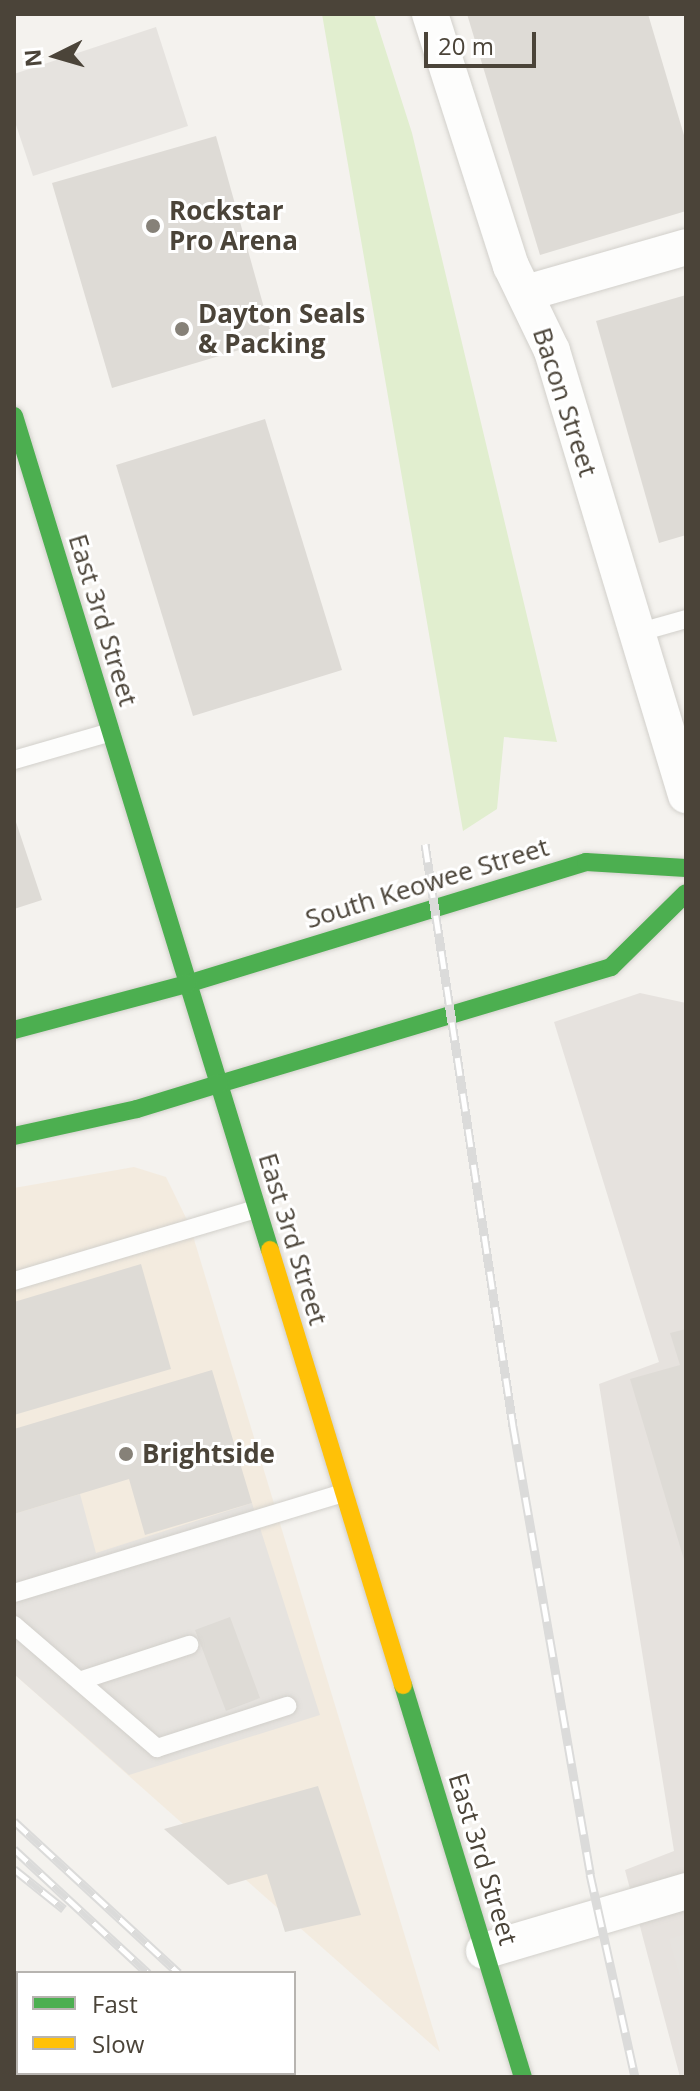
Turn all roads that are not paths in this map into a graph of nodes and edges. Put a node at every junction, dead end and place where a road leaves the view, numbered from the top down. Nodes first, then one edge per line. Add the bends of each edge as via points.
1 (430, 14) edge
2 (686, 247) edge
3 (526, 293) junction
4 (14, 416) edge
5 (20, 455) edge
6 (686, 619) edge
7 (637, 633) junction
8 (111, 732) junction
9 (14, 760) edge
10 (686, 795) edge
11 (686, 868) edge
12 (686, 893) edge
13 (187, 984) junction
14 (14, 1030) edge
15 (219, 1084) junction
16 (14, 1136) edge
17 (256, 1209) junction
18 (14, 1281) edge
19 (343, 1493) junction
20 (14, 1593) edge
21 (14, 1625) edge
22 (189, 1645) dead end
23 (82, 1680) junction
24 (287, 1706) dead end
25 (686, 1891) edge
26 (484, 1951) junction
27 (523, 2077) edge

1 - 3 street, Bacon Street via 487,201
2 - 3 street
3 - 7 street, Bacon Street via 552,351
4 - 5 main road, East 3rd Street
5 - 8 main road, East 3rd Street
6 - 7 lane
7 - 10 street, Bacon Street
8 - 9 lane
8 - 13 main road, East 3rd Street
11 - 13 main road, South Keowee Street via 586,862
12 - 15 main road via 611,967
13 - 14 main road, South Keowee Street
13 - 15 main road, East 3rd Street
15 - 16 main road via 137,1109
15 - 17 main road, East 3rd Street
17 - 18 lane
17 - 19 main road, East 3rd Street
19 - 20 lane
19 - 26 main road, East 3rd Street
21 - 23 lane
22 - 23 lane
23 - 24 lane via 157,1748
25 - 26 street
26 - 27 main road, East 3rd Street

